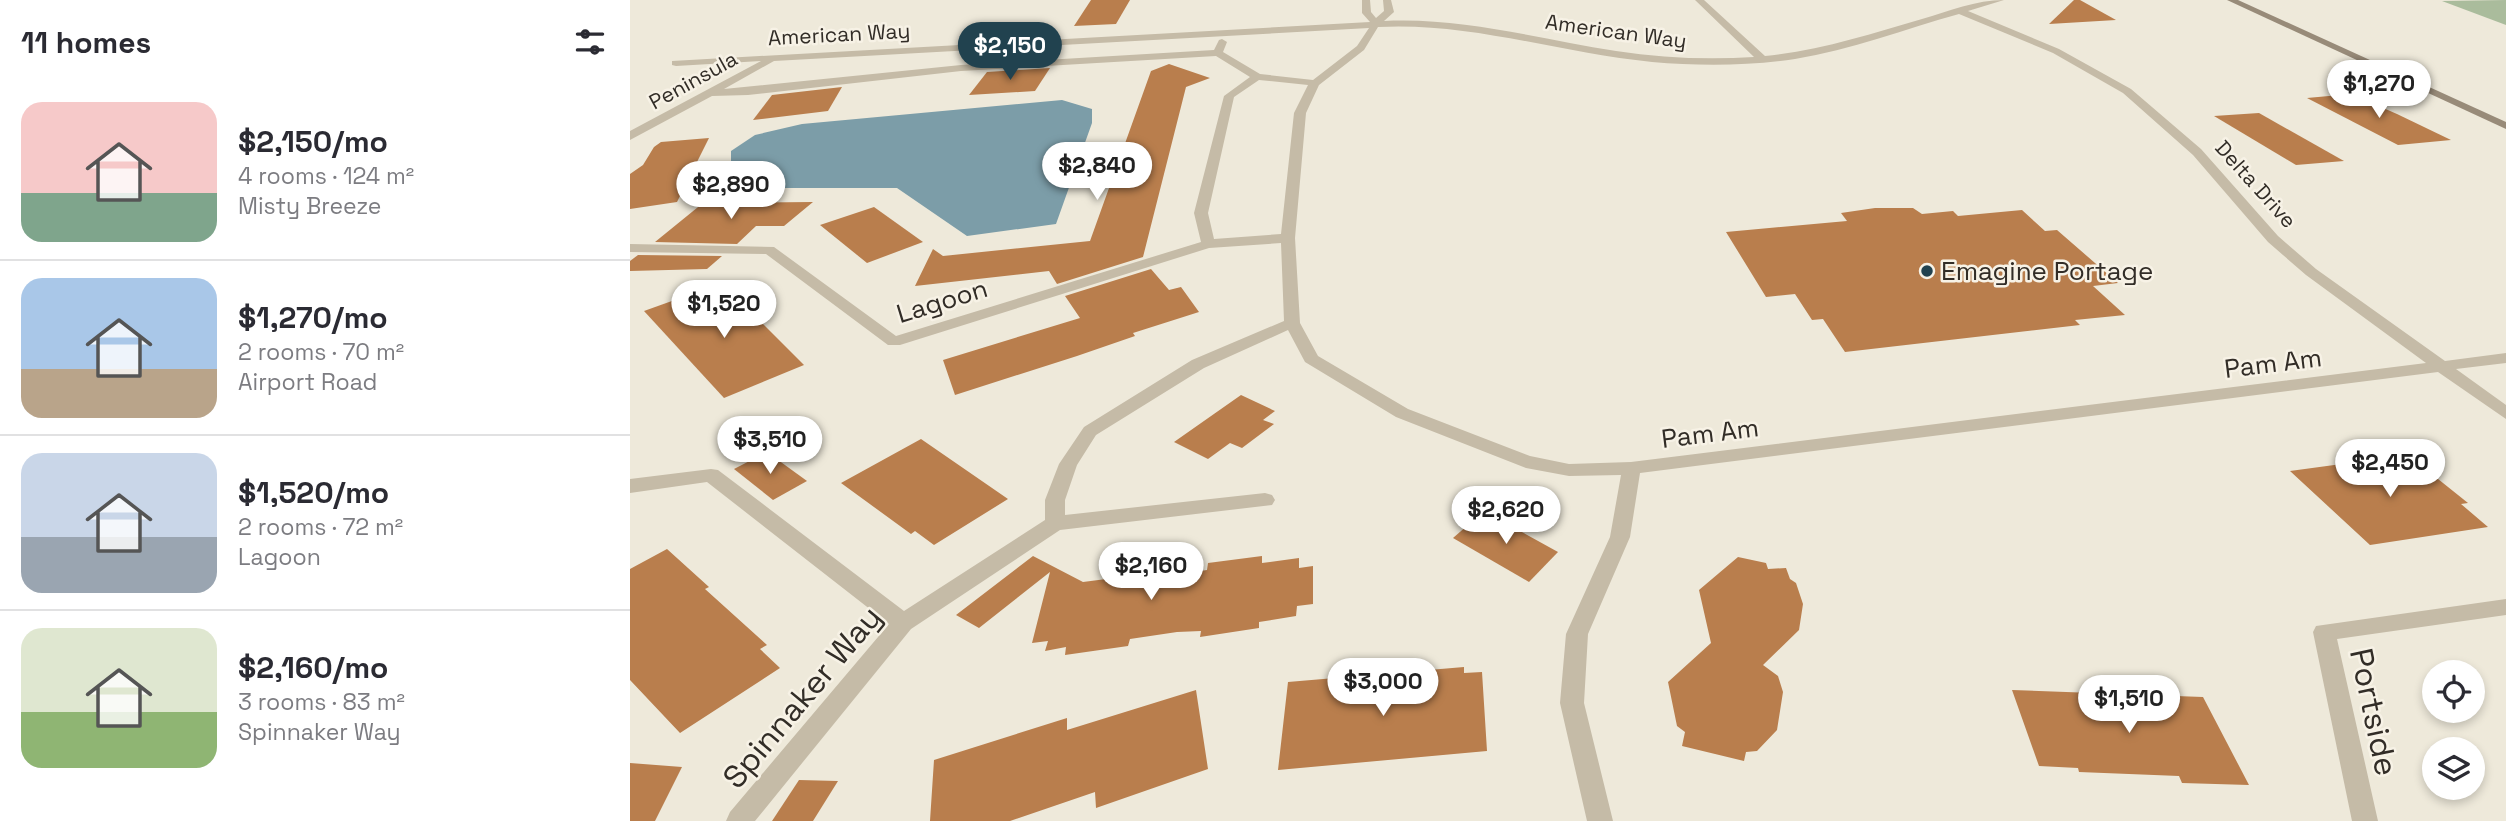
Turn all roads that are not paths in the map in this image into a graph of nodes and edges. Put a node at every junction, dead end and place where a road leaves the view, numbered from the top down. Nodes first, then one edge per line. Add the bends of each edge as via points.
1 (1366, 0) edge
2 (1387, 0) edge
3 (1699, 0) edge
4 (1715, 0) edge
5 (2000, 0) edge
6 (2231, 0) edge
7 (1958, 10) junction
8 (1376, 23) junction
9 (1226, 32) junction
10 (1740, 36) junction
11 (1218, 53) junction
12 (775, 57) junction
13 (1762, 59) junction
14 (676, 63) dead end
15 (1257, 77) junction
16 (1315, 83) junction
17 (710, 93) junction
18 (2506, 126) edge
19 (630, 136) edge
20 (1288, 238) junction
21 (1208, 244) junction
22 (630, 248) edge
23 (1292, 323) junction
24 (2506, 358) edge
25 (2441, 366) junction
26 (2506, 412) edge
27 (1631, 468) junction
28 (630, 486) edge
29 (1265, 500) dead end
30 (1055, 523) junction
31 (2506, 607) edge
32 (903, 623) junction
33 (738, 821) edge
34 (1600, 821) edge
35 (2365, 821) edge

1 - 8 street via 1367,13
2 - 8 street, Pam Am via 1389,12
3 - 10 street
4 - 10 street
5 - 7 street, American Way
6 - 18 main road
7 - 13 street, American Way via 1830,49
7 - 25 street, Delta Drive via 2056,51 2127,91 2197,152 2273,239 2321,280
8 - 9 street, American Way
8 - 13 street, American Way via 1450,24 1650,59
8 - 16 street, Pam Am via 1361,48
9 - 11 street
9 - 12 street, American Way
10 - 13 street
11 - 15 street
11 - 17 street via 961,68
12 - 14 street, American Way
12 - 17 street, Peninsula
15 - 16 street
15 - 21 street via 1229,96 1201,213
16 - 20 street, Pam Am via 1300,113
17 - 19 street, Peninsula
20 - 21 street, Lagoon
20 - 23 street, Pam Am
21 - 22 street, Lagoon via 894,342 769,250
23 - 27 street, Pam Am via 1311,359 1402,413 1525,462 1569,470
23 - 30 street via 1199,364 1090,431 1068,464 1055,500
24 - 25 street, Pam Am
25 - 26 street, Delta Drive
25 - 27 street, Pam Am
27 - 34 street via 1620,537 1577,634 1572,703
28 - 32 street via 710,475
29 - 30 street, Spinnaker Way
30 - 32 street, Spinnaker Way
31 - 35 street, Portside via 2324,632
32 - 33 street, Spinnaker Way

